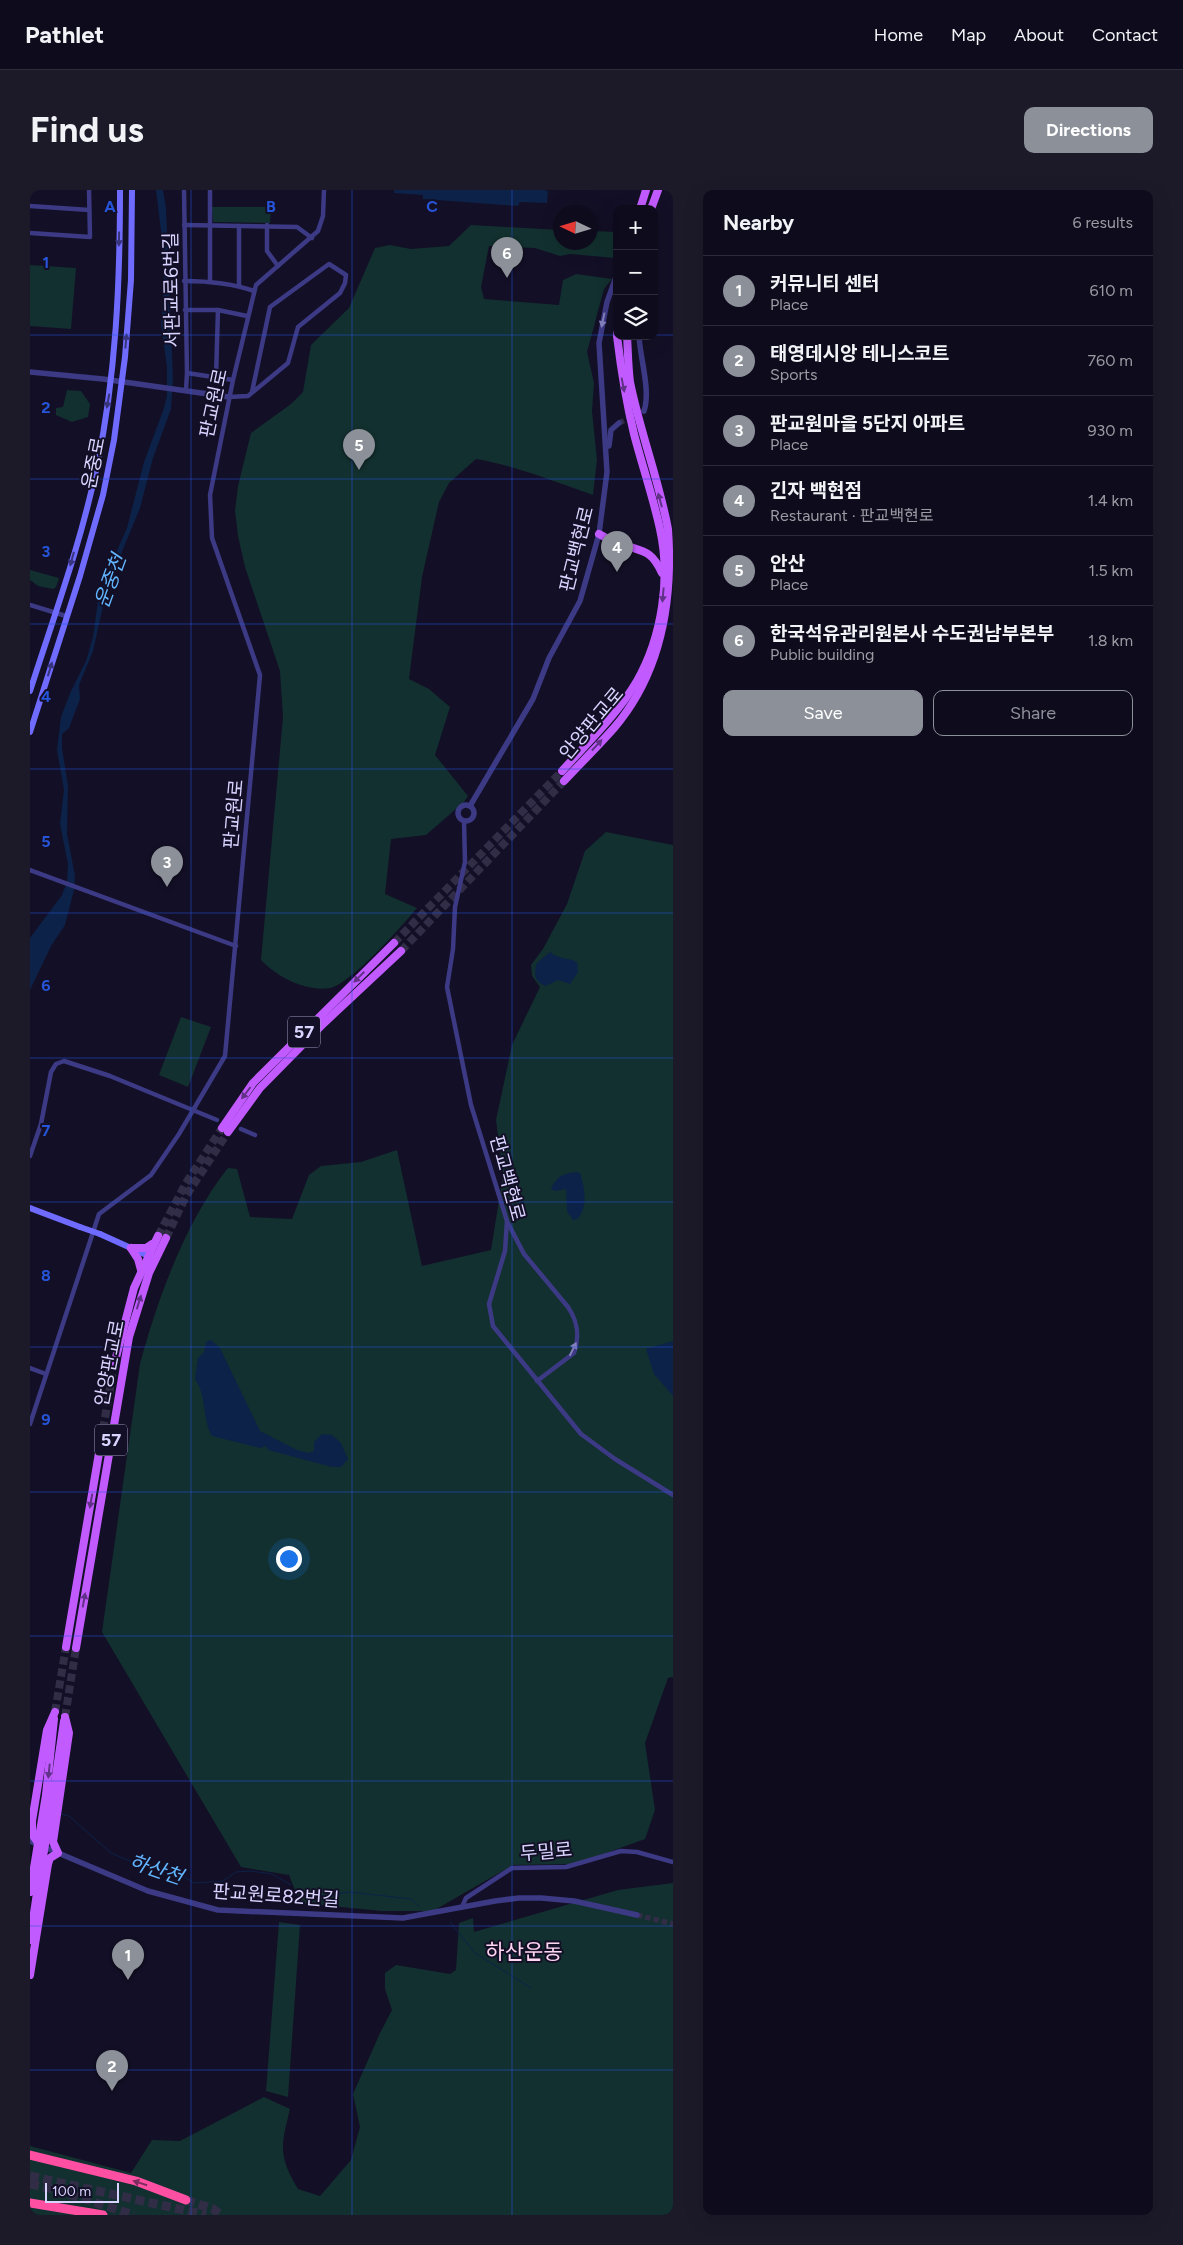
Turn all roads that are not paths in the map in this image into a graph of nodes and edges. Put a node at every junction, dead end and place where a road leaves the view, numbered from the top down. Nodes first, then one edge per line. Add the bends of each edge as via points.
1 (89, 190) edge
2 (120, 190) edge
3 (132, 190) edge
4 (184, 190) edge
5 (210, 190) edge
6 (324, 190) edge
7 (646, 190) edge
8 (658, 190) edge
9 (641, 205) edge
10 (652, 205) edge
11 (30, 206) edge
12 (89, 210) junction
13 (184, 225) junction
14 (211, 225) junction
15 (267, 225) junction
16 (239, 226) junction
17 (30, 233) edge
18 (312, 238) junction
19 (278, 266) junction
20 (184, 281) junction
21 (210, 281) junction
22 (613, 285) edge
23 (238, 286) junction
24 (254, 291) junction
25 (185, 310) junction
26 (218, 310) junction
27 (247, 316) junction
28 (618, 340) edge
29 (627, 340) edge
30 (639, 340) edge
31 (30, 372) edge
32 (187, 373) junction
33 (216, 377) junction
34 (233, 380) junction
35 (112, 381) junction
36 (122, 383) junction
37 (186, 390) junction
38 (252, 392) junction
39 (229, 398) junction
40 (644, 411) dead end
41 (604, 418) junction
42 (607, 455) junction
43 (599, 534) junction
44 (664, 577) junction
45 (30, 605) edge
46 (57, 613) junction
47 (66, 616) junction
48 (30, 691) edge
49 (30, 732) edge
50 (562, 771) tunnel mouth
51 (564, 781) tunnel mouth
52 (470, 806) junction
53 (464, 821) junction
54 (30, 870) edge
55 (394, 943) tunnel mouth
56 (236, 946) junction
57 (401, 951) tunnel mouth
58 (193, 1110) junction
59 (217, 1120) dead end
60 (241, 1130) dead end
61 (256, 1135) dead end
62 (30, 1156) edge
63 (30, 1208) edge
64 (507, 1221) junction
65 (160, 1238) junction
66 (131, 1248) junction
67 (148, 1255) junction
68 (156, 1259) junction
69 (141, 1270) junction
70 (114, 1365) tunnel mouth
71 (30, 1368) edge
72 (46, 1374) junction
73 (537, 1380) junction
74 (30, 1424) edge
75 (99, 1453) tunnel mouth
76 (673, 1495) edge
77 (66, 1647) tunnel mouth
78 (76, 1648) tunnel mouth
79 (65, 1717) tunnel mouth
80 (53, 1797) junction
81 (31, 1824) edge
82 (55, 1828) junction
83 (30, 1841) edge
84 (38, 1845) junction
85 (30, 1850) edge
86 (58, 1853) junction
87 (673, 1862) edge
88 (48, 1864) junction
89 (33, 1893) edge
90 (462, 1907) junction
91 (637, 1915) tunnel mouth
92 (30, 1940) edge
93 (30, 1975) edge
94 (30, 2155) edge
95 (186, 2200) tunnel mouth
96 (30, 2203) edge
97 (103, 2215) edge

1 - 12 street
2 -> 35 main road, 운중로 via 117,329
36 -> 3 main road, 운중로 via 131,280
4 - 13 street, 서판교로6번길
5 - 14 street
6 - 18 street, 판교원로 via 323,216
7 - 9 main road
8 - 10 main road
11 - 12 street
12 - 17 street via 90,237
13 - 14 street
13 - 20 street, 서판교로6번길
14 - 16 street
14 - 21 street
15 - 16 street
15 - 18 street via 297,227
15 - 19 street via 267,251
16 - 23 street
18 - 19 street, 판교원로
19 - 24 street, 판교원로 via 256,284
20 - 21 street
20 - 25 street, 서판교로6번길
21 - 23 street
22 -> 41 street, 판교백현로 via 599,342
23 - 24 street
24 - 27 street, 판교원로
25 - 26 street
25 - 32 street, 서판교로6번길
26 - 27 street
26 - 33 street
27 - 34 street, 판교원로
28 -> 44 main road, 안양판교로 via 622,383 660,530
51 -> 29 main road, 안양판교로 via 614,727 644,682 655,661 671,597 668,529 630,380
30 - 40 street
31 - 35 street
32 - 33 street
32 - 37 street, 서판교로6번길
33 - 34 street
34 - 39 street, 판교원로
35 - 36 street
35 -> 46 main road, 운중로 via 97,466
36 - 37 street
36 - 47 main road, 운중로 via 102,495
37 - 39 street
38 - 38 street via 288,363 298,327 340,293 346,283 346,275 329,264 270,307
38 - 39 street via 248,396
39 - 56 street, 판교원로 via 210,496 210,527 258,667 260,682
41 - 42 street, 판교백현로
41 - 42 street via 610,423 619,423 611,430
42 - 43 street, 판교백현로
43 - 44 main road via 644,550 653,556
43 - 52 street, 판교백현로 via 580,601 549,658 533,699
44 -> 50 main road, 안양판교로 via 659,625 638,679 608,722
45 - 46 street
46 - 47 street
46 - 48 main road, 운중로
49 -> 47 main road, 운중로
52 - 53 street via 474,816
52 - 53 street via 464,805 458,810
53 - 64 street, 판교백현로 via 464,862 455,909 447,987 471,1105
54 - 56 street
55 -> 57 main road, 57 via 253,1083 225,1130 260,1088
56 - 58 street, 판교원로 via 225,1056
58 - 59 street
58 - 62 street via 64,1060 51,1072 41,1124
58 - 72 street, 판교원로 via 151,1175 99,1214
60 - 61 street
63 - 66 main road, bridge
64 - 73 street, 판교백현로 via 505,1251 491,1296 490,1319
73 -> 64 street via 574,1353 578,1330 574,1315 524,1254
65 - 66 main road via 146,1248
65 - 67 main road, 안양판교로
65 - 68 main road, 안양판교로 / 57
66 - 67 main road
66 - 69 main road
67 - 68 main road
67 - 69 main road, 안양판교로
78 -> 68 main road, 안양판교로 / 57 via 129,1337 142,1291
69 - 70 main road, 안양판교로 via 128,1306
71 - 72 street
72 - 74 street, 판교원로
73 - 76 street, 판교백현로 via 581,1434
75 -> 77 main road, 57
79 - 80 main road
81 -> 80 main road via 47,1730 55,1712
80 - 82 main road
80 - 89 main road, bridge
81 - 84 main road
82 - 84 main road via 49,1841
82 - 86 main road via 53,1842
83 - 84 street, 판교원로82번길
84 - 85 main road
84 - 86 street, 판교원로82번길
84 - 88 main road
86 - 88 main road via 50,1858
86 - 90 street, 판교원로82번길 via 148,1891 218,1910 403,1918
87 - 90 street, 두밀로 via 621,1851 566,1867 512,1868 466,1898
88 - 93 main road
89 - 92 main road
90 - 91 street, 판교원로82번길 via 541,1898 574,1901
95 -> 94 highway via 136,2181
96 - 97 highway

